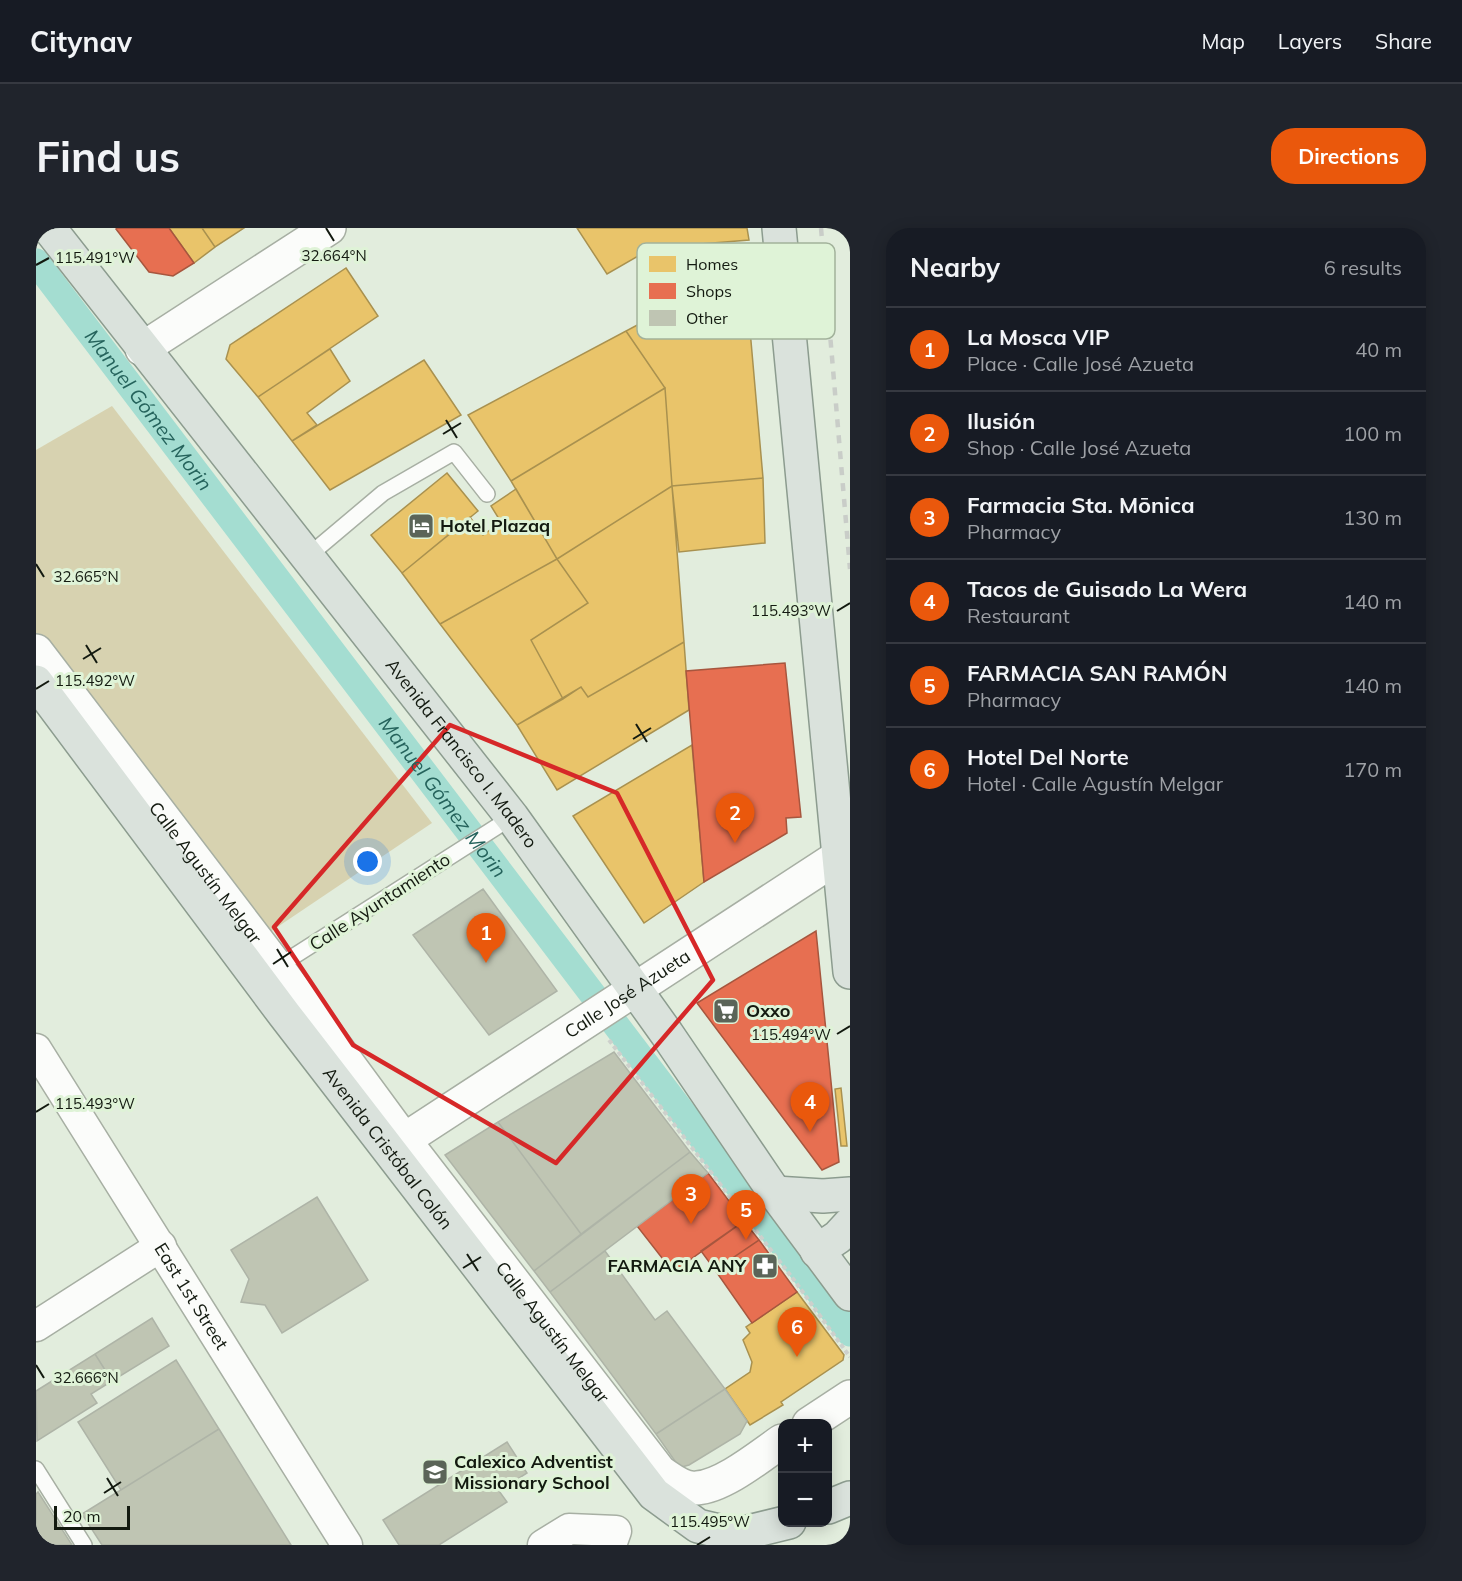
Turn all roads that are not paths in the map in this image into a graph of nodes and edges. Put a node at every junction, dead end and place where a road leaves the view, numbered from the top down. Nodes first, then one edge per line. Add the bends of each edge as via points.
1 (49, 228) edge
2 (329, 228) edge
3 (779, 228) edge
4 (781, 243) edge
5 (791, 339) edge
6 (142, 349) junction
7 (487, 494) dead end
8 (307, 557) junction
9 (36, 651) edge
10 (36, 682) edge
11 (512, 817) junction
12 (845, 853) edge
13 (277, 967) junction
14 (850, 972) edge
15 (635, 989) junction
16 (36, 1049) edge
17 (404, 1140) junction
18 (775, 1194) junction
19 (850, 1194) edge
20 (850, 1224) edge
21 (161, 1246) junction
22 (817, 1251) junction
23 (850, 1294) edge
24 (36, 1326) edge
25 (850, 1397) edge
26 (817, 1419) edge
27 (778, 1444) edge
28 (36, 1468) edge
29 (850, 1498) edge
30 (832, 1505) edge
31 (778, 1524) edge
32 (84, 1545) edge
33 (347, 1545) edge
34 (543, 1545) edge
35 (611, 1545) edge

1 - 6 main road, Avenida Francisco I. Madero
2 - 6 main road
3 - 4 main road
5 - 12 main road
6 - 8 main road, Avenida Francisco I. Madero
7 - 8 lane via 454,452 383,493
8 - 11 main road, Avenida Francisco I. Madero
9 - 13 main road, Calle Agustín Melgar
10 - 31 main road, Avenida Cristóbal Colón via 284,1014 654,1494 698,1526 736,1534
11 - 13 lane, Calle Ayuntamiento
11 - 15 main road, Avenida Francisco I. Madero
12 - 14 main road
12 - 15 main road, Calle José Azueta
13 - 17 main road, Calle Agustín Melgar
15 - 17 main road, Calle José Azueta
15 - 18 main road, Avenida Francisco I. Madero
16 - 21 street, East 1st Street
17 - 27 main road, Calle Agustín Melgar via 660,1472 677,1484 697,1489 722,1481
18 - 19 main road
18 - 22 main road, Avenida Francisco I. Madero
20 - 22 main road
21 - 24 street
21 - 33 street, East 1st Street
22 - 23 main road, Avenida Francisco I. Madero
25 - 26 main road
28 - 32 lane
29 - 30 main road
34 - 35 street via 568,1528 616,1531

